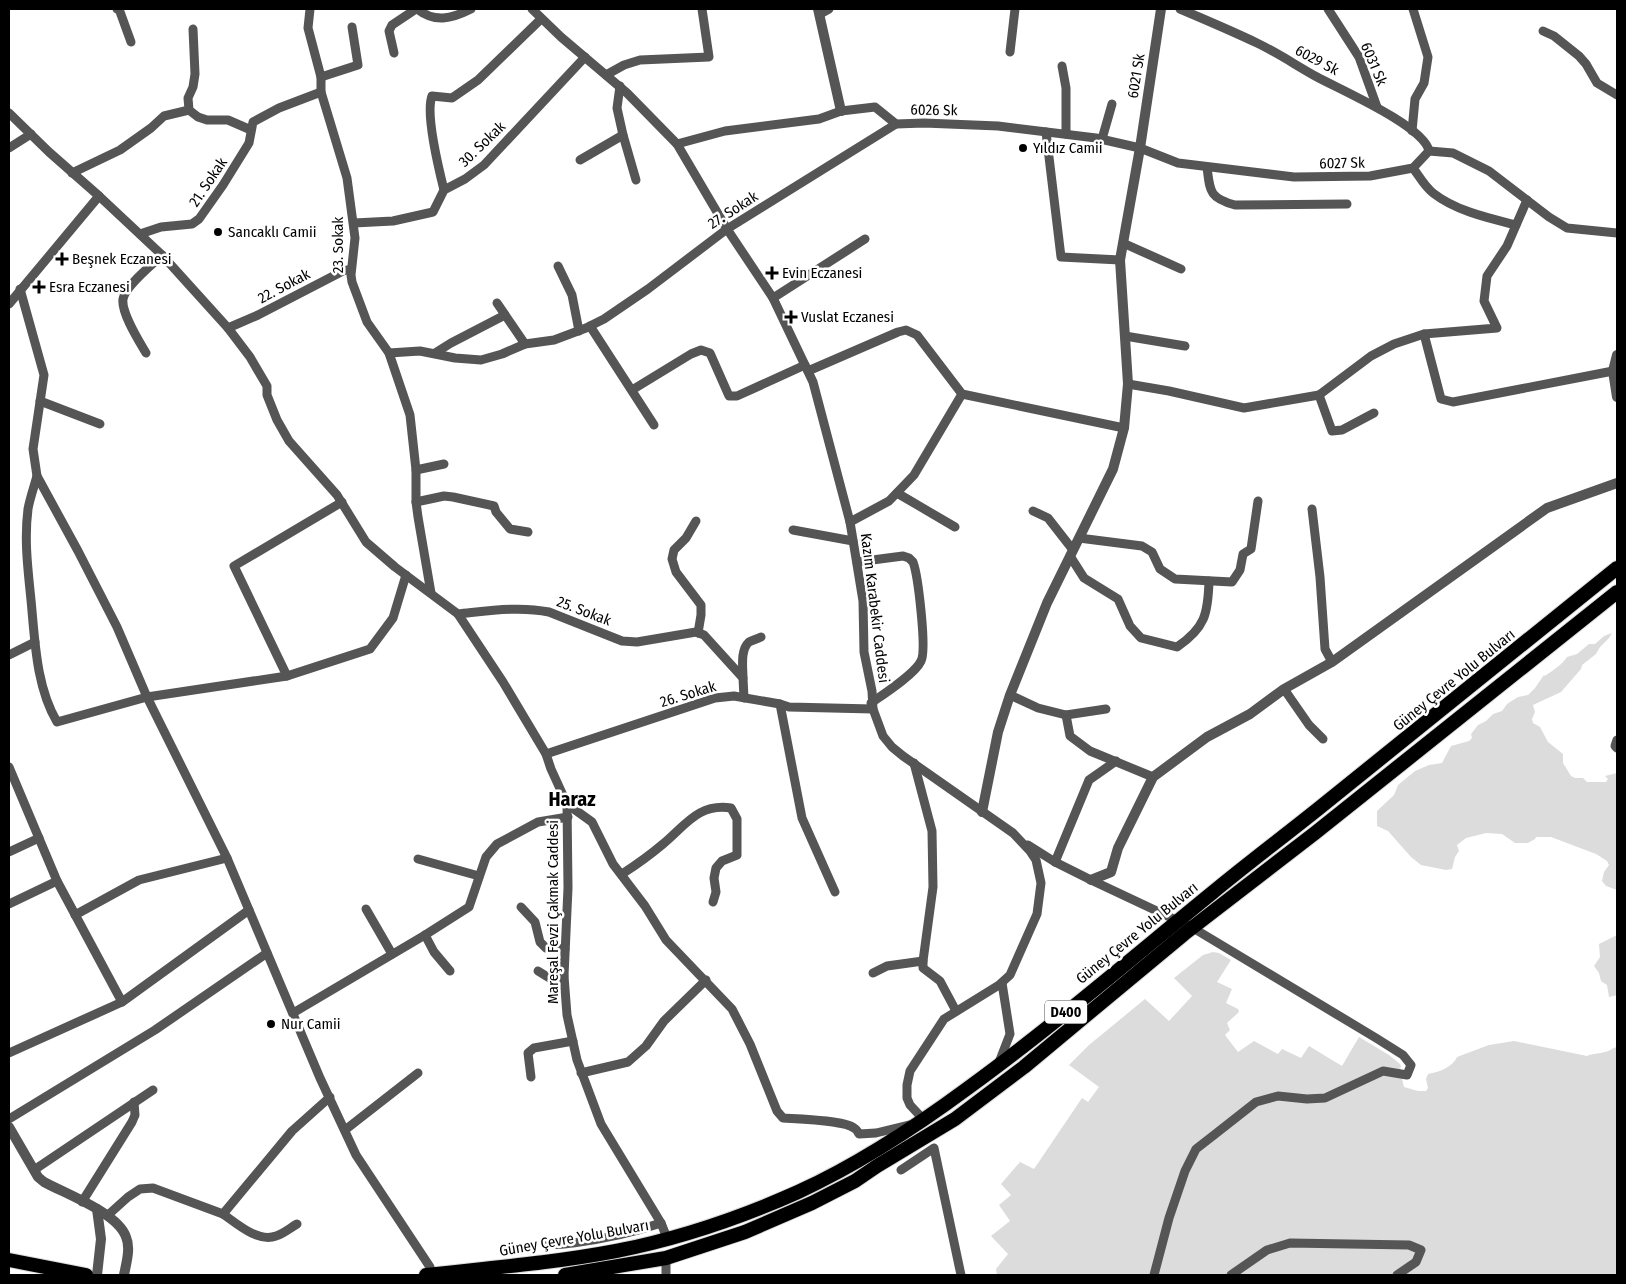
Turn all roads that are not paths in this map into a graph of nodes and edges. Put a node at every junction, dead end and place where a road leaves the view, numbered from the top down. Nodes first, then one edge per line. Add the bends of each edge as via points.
1 (118, 9) edge
2 (310, 9) edge
3 (416, 9) edge
4 (471, 9) edge
5 (532, 9) edge
6 (702, 9) edge
7 (1015, 9) edge
8 (1161, 9) edge
9 (1180, 9) edge
10 (1328, 9) edge
11 (1413, 9) edge
12 (822, 10) edge
13 (541, 19) junction
14 (352, 27) dead end
15 (193, 29) dead end
16 (1544, 30) dead end
17 (131, 42) dead end
18 (1010, 52) dead end
19 (394, 53) dead end
20 (585, 57) junction
21 (1062, 66) dead end
22 (606, 75) junction
23 (321, 76) junction
24 (620, 86) junction
25 (321, 92) junction
26 (1617, 95) edge
27 (1112, 104) dead end
28 (1377, 107) junction
29 (189, 110) junction
30 (841, 111) junction
31 (9, 113) edge
32 (896, 124) junction
33 (251, 130) junction
34 (1412, 131) junction
35 (1046, 132) junction
36 (31, 134) junction
37 (1066, 134) junction
38 (623, 135) junction
39 (1102, 139) junction
40 (677, 144) junction
41 (9, 148) edge
42 (1140, 148) junction
43 (1430, 152) junction
44 (580, 160) dead end
45 (1207, 167) junction
46 (1413, 168) junction
47 (72, 173) junction
48 (636, 180) dead end
49 (444, 190) junction
50 (99, 196) junction
51 (1527, 200) junction
52 (1347, 204) dead end
53 (354, 224) junction
54 (1516, 225) junction
55 (727, 229) junction
56 (1617, 233) edge
57 (140, 234) junction
58 (864, 240) dead end
59 (1123, 243) junction
60 (162, 256) junction
61 (1120, 260) junction
62 (558, 266) dead end
63 (351, 269) junction
64 (1181, 269) dead end
65 (20, 288) junction
66 (774, 298) junction
67 (497, 303) dead end
68 (9, 304) edge
69 (505, 315) junction
70 (590, 326) junction
71 (228, 328) junction
72 (579, 331) junction
73 (1424, 334) junction
74 (1125, 336) junction
75 (525, 344) junction
76 (1185, 346) dead end
77 (146, 353) dead end
78 (388, 353) junction
79 (435, 353) junction
80 (1617, 354) edge
81 (807, 368) junction
82 (1613, 371) junction
83 (1128, 384) junction
84 (632, 390) junction
85 (962, 394) junction
86 (1320, 395) junction
87 (1617, 397) edge
88 (40, 401) junction
89 (1374, 413) dead end
90 (100, 424) dead end
91 (654, 425) dead end
92 (1124, 428) junction
93 (444, 464) dead end
94 (416, 470) junction
95 (37, 476) junction
96 (1617, 483) edge
97 (897, 493) junction
98 (1258, 501) dead end
99 (342, 502) junction
100 (416, 502) junction
101 (1312, 509) dead end
102 (1033, 511) dead end
103 (696, 522) dead end
104 (850, 522) junction
105 (955, 527) dead end
106 (793, 530) dead end
107 (528, 532) dead end
108 (1079, 538) junction
109 (853, 540) junction
110 (1071, 553) junction
111 (857, 562) junction
112 (1617, 568) edge
113 (406, 575) junction
114 (1209, 582) junction
115 (1617, 592) edge
116 (431, 593) junction
117 (458, 614) junction
118 (698, 633) junction
119 (761, 637) dead end
120 (35, 642) junction
121 (9, 655) edge
122 (1332, 662) junction
123 (287, 676) junction
124 (743, 678) junction
125 (1284, 689) junction
126 (1010, 695) junction
127 (148, 697) junction
128 (744, 698) junction
129 (780, 704) junction
130 (872, 706) junction
131 (1106, 709) dead end
132 (1066, 715) junction
133 (1323, 739) dead end
134 (1617, 740) edge
135 (1617, 748) edge
136 (546, 754) junction
137 (1116, 761) junction
138 (914, 763) junction
139 (9, 767) edge
140 (1153, 777) junction
141 (567, 804) junction
142 (982, 812) junction
143 (568, 817) junction
144 (39, 838) junction
145 (1022, 842) junction
146 (9, 852) edge
147 (226, 858) junction
148 (418, 859) dead end
149 (1055, 862) junction
150 (622, 874) junction
151 (478, 876) junction
152 (1091, 880) junction
153 (56, 881) junction
154 (835, 892) dead end
155 (713, 902) dead end
156 (9, 904) edge
157 (521, 907) dead end
158 (366, 909) dead end
159 (249, 910) junction
160 (75, 915) junction
161 (1178, 922) junction
162 (1192, 928) junction
163 (425, 935) junction
164 (564, 949) junction
165 (267, 953) junction
166 (392, 954) junction
167 (922, 961) junction
168 (450, 970) dead end
169 (538, 971) dead end
170 (873, 973) dead end
171 (564, 976) junction
172 (706, 980) junction
173 (1002, 983) junction
174 (122, 1002) junction
175 (956, 1011) junction
176 (292, 1013) junction
177 (573, 1040) junction
178 (9, 1053) edge
179 (998, 1067) junction
180 (418, 1073) dead end
181 (580, 1073) junction
182 (531, 1076) dead end
183 (153, 1090) dead end
184 (330, 1097) junction
185 (134, 1102) junction
186 (9, 1119) edge
187 (924, 1120) junction
188 (9, 1127) edge
189 (345, 1130) junction
190 (34, 1170) junction
191 (901, 1170) dead end
192 (82, 1202) junction
193 (97, 1209) junction
194 (223, 1214) junction
195 (108, 1215) junction
196 (661, 1223) junction
197 (297, 1224) dead end
198 (667, 1238) junction
199 (546, 1243) dead end
200 (666, 1258) junction
201 (9, 1260) edge
202 (428, 1271) edge
203 (86, 1275) edge
204 (97, 1275) edge
205 (124, 1275) edge
206 (565, 1275) edge
207 (666, 1275) edge
208 (961, 1275) edge
209 (1154, 1275) edge
210 (1231, 1275) edge
211 (1398, 1275) edge

1 - 17 street
2 - 23 street, 23. Sokak via 308,28
3 - 4 street via 435,18 456,17
3 - 19 street via 392,25 389,31
5 - 13 street, Kazım Karabekir Caddesi
6 - 22 street via 709,57 640,60 624,64
7 - 18 street
8 - 42 street, 6021 Sk
9 - 28 street, 6029 Sk via 1258,44
10 - 28 street, 6031 Sk via 1359,57
11 - 34 street via 1428,57 1424,83 1415,99
12 - 30 street
13 - 20 street, Kazım Karabekir Caddesi
13 - 49 street via 478,80 452,98 432,96 432,120
14 - 23 street via 358,65
15 - 29 street via 195,74 188,98
16 - 26 street via 1580,56 1597,83
20 - 22 street, Kazım Karabekir Caddesi
20 - 49 street, 30. Sokak via 484,165
21 - 37 street via 1066,88
22 - 24 street, Kazım Karabekir Caddesi
23 - 25 street, 23. Sokak
24 - 38 street via 617,108
24 - 40 street, Kazım Karabekir Caddesi
25 - 33 street, 21. Sokak via 253,122
25 - 53 street, 23. Sokak via 347,178
27 - 39 street
28 - 34 street, 6029 Sk
29 - 33 street via 198,117 228,120
29 - 47 street via 164,116 120,150
30 - 32 street, 6026 Sk via 875,107
30 - 40 street, 6026 Sk via 819,119 725,131
31 - 36 street, Mareşal Fevzi Çakmak Caddesi
32 - 35 street, 6026 Sk via 998,126
32 - 55 street, 27. Sokak
33 - 57 street, 21. Sokak via 249,144 199,219 192,224
34 - 43 street, 6029 Sk via 1428,145
35 - 37 street, 6026 Sk
35 - 61 street via 1061,258
36 - 41 street
36 - 47 street, Mareşal Fevzi Çakmak Caddesi
37 - 39 street, 6026 Sk
38 - 44 street
38 - 48 street
39 - 42 street, 6026 Sk
40 - 55 street, Kazım Karabekir Caddesi
42 - 45 street, 6027 Sk via 1178,163
42 - 59 street, 6021 Sk
43 - 46 street
43 - 51 street via 1453,153 1489,171
45 - 46 street, 6027 Sk via 1294,177 1370,176
45 - 52 street via 1210,189 1220,201 1227,203
46 - 54 street via 1432,192 1449,204
47 - 50 street, Mareşal Fevzi Çakmak Caddesi
49 - 53 street via 433,212 393,221
50 - 57 street, Mareşal Fevzi Çakmak Caddesi
50 - 65 street
51 - 54 street
51 - 56 street via 1566,228
53 - 63 street, 23. Sokak
54 - 73 street via 1507,246 1487,276 1484,301 1497,328
55 - 66 street, Kazım Karabekir Caddesi
55 - 70 street, 27. Sokak via 648,289
57 - 60 street, Mareşal Fevzi Çakmak Caddesi
58 - 66 street
59 - 61 street, 6021 Sk
59 - 64 street
60 - 71 street, Mareşal Fevzi Çakmak Caddesi
60 - 77 street via 129,287 123,298 123,309
61 - 74 street, 6021 Sk
62 - 72 street via 572,295
63 - 71 street, 22. Sokak
63 - 78 street, 23. Sokak via 352,282 366,322
65 - 68 street
65 - 88 street via 44,375
66 - 81 street, Kazım Karabekir Caddesi
67 - 69 street
69 - 75 street
69 - 79 street
70 - 72 street, 27. Sokak
70 - 84 street
71 - 99 street, Mareşal Fevzi Çakmak Caddesi via 267,386 267,395 284,434
72 - 75 street, 27. Sokak via 554,340
73 - 82 street via 1441,399 1453,402
73 - 86 street via 1371,356
74 - 76 street
74 - 83 street, 6021 Sk
75 - 79 street, 27. Sokak via 481,360
78 - 79 street, 27. Sokak via 420,350
78 - 94 street, 23. Sokak via 410,415
80 - 82 street
81 - 84 street via 737,396 729,396 710,353 704,350 691,354
81 - 85 street via 906,330 917,335
81 - 104 street, Kazım Karabekir Caddesi
82 - 87 street
83 - 86 street via 1244,408
83 - 92 street, 6021 Sk
84 - 91 street
85 - 92 street
85 - 97 street via 914,476
86 - 89 street via 1332,431 1342,430
88 - 90 street
88 - 95 street via 33,449
92 - 108 street, 6021 Sk via 1113,468
93 - 94 street
94 - 100 street, 23. Sokak
95 - 120 street via 28,508 26,547
95 - 127 street via 117,627
96 - 122 street via 1547,508
97 - 104 street via 889,501
97 - 105 street
98 - 114 street via 1252,549 1243,554 1240,570 1232,582
99 - 113 street, Mareşal Fevzi Çakmak Caddesi via 366,542
99 - 123 street via 234,566
100 - 107 street via 444,496 494,506 510,529
100 - 116 street, 23. Sokak
101 - 122 street via 1325,649
102 - 110 street via 1048,518
103 - 118 street via 674,550 672,559 676,572 701,605
104 - 109 street, Kazım Karabekir Caddesi
106 - 109 street
108 - 110 street, 6021 Sk
108 - 114 street via 1142,546 1152,552 1160,569 1176,579
109 - 111 street, Kazım Karabekir Caddesi
110 - 114 street via 1084,578 1118,599 1130,626 1141,638 1177,647 1200,626 1208,606
110 - 126 street, 6021 Sk
111 - 130 street, Kazım Karabekir Caddesi
111 - 130 street via 903,556 910,558 923,645 921,661
112 - 161 highway, Güney Çevre Yolu Bulvarı / D400
113 - 116 street, Mareşal Fevzi Çakmak Caddesi
113 - 123 street via 393,618 370,649
115 - 162 highway, Güney Çevre Yolu Bulvarı / D400
116 - 117 street, Mareşal Fevzi Çakmak Caddesi
117 - 118 street, 25. Sokak via 543,610 622,641 637,642
117 - 136 street, Mareşal Fevzi Çakmak Caddesi
118 - 124 street via 704,635
119 - 124 street via 746,646
120 - 121 street
120 - 127 street via 40,677 50,711 57,722
122 - 125 street
123 - 127 street
124 - 128 street
125 - 133 street
125 - 140 street via 1250,714 1207,737
126 - 132 street via 1038,708
126 - 142 street, 6021 Sk via 998,732
127 - 147 street
128 - 129 street, 26. Sokak
128 - 136 street, 26. Sokak via 715,698
129 - 130 street, 26. Sokak via 805,708
129 - 154 street via 802,818
130 - 138 street, Kazım Karabekir Caddesi via 887,742
131 - 132 street
132 - 137 street via 1070,736 1090,751
134 - 135 street
136 - 141 street, Mareşal Fevzi Çakmak Caddesi
137 - 140 street
137 - 149 street via 1089,780
138 - 142 street, Kazım Karabekir Caddesi
138 - 167 street via 932,831 933,887
139 - 144 street
140 - 152 street via 1118,848 1111,872
141 - 143 street, Mareşal Fevzi Çakmak Caddesi
141 - 150 street via 592,822 613,864
142 - 145 street, Kazım Karabekir Caddesi
143 - 151 street via 538,822 497,844 486,857
143 - 164 street, Mareşal Fevzi Çakmak Caddesi
144 - 146 street
144 - 153 street
145 - 149 street
145 - 173 street, Kazım Karabekir Caddesi via 1036,860 1042,882 1041,893 1037,914 1014,968
147 - 159 street
147 - 160 street via 139,880
148 - 151 street
149 - 152 street
150 - 155 street via 698,814 717,806 731,808 737,819 736,855 722,860 716,868
150 - 172 street via 666,940
151 - 163 street via 469,907
152 - 161 street
153 - 156 street
153 - 160 street
157 - 164 street via 535,922 540,942 546,948
158 - 166 street
159 - 165 street
159 - 174 street
160 - 174 street
161 - 162 street
161 - 179 highway, Güney Çevre Yolu Bulvarı / D400
162 - 200 highway, Güney Çevre Yolu Bulvarı / D400 via 1024,1067 955,1119 855,1182 745,1232
162 - 209 street via 1376,1038 1403,1055 1411,1065 1407,1075 1383,1071 1324,1098 1278,1096 1256,1102 1196,1149 1185,1170
163 - 166 street
163 - 168 street via 434,952
164 - 171 street, Mareşal Fevzi Çakmak Caddesi
165 - 176 street
165 - 186 street via 155,1030
166 - 176 street
167 - 170 street via 887,966
167 - 175 street via 923,968 940,982
169 - 171 street via 551,979
171 - 177 street, Mareşal Fevzi Çakmak Caddesi
172 - 181 street via 628,1062
172 - 187 street via 732,1009 783,1118 842,1124 853,1127 860,1134 891,1130
173 - 175 street, Kazım Karabekir Caddesi
173 - 179 street via 1010,1034
174 - 178 street
175 - 187 street, Kazım Karabekir Caddesi via 940,1024 910,1071 907,1085 910,1105
176 - 184 street
177 - 181 street, Mareşal Fevzi Çakmak Caddesi
177 - 182 street via 534,1048 528,1053
179 - 187 highway, Güney Çevre Yolu Bulvarı / D400
180 - 189 street
181 - 196 street, Mareşal Fevzi Çakmak Caddesi via 600,1124
183 - 185 street
184 - 189 street
184 - 194 street via 292,1131
185 - 190 street
185 - 192 street via 132,1122
187 - 198 highway, Güney Çevre Yolu Bulvarı / D400 via 852,1166 796,1193 730,1219
188 - 190 street
189 - 202 street via 360,1161
190 - 192 street via 44,1182
191 - 208 street via 934,1148
192 - 193 street
193 - 195 street
193 - 204 street via 101,1239
194 - 195 street via 153,1188 140,1189
194 - 197 street via 257,1235 268,1237 276,1237
195 - 205 street via 127,1238
196 - 198 street, Mareşal Fevzi Çakmak Caddesi
196 - 199 street via 594,1241 556,1246
198 - 202 highway, Güney Çevre Yolu Bulvarı / D400 via 535,1264
200 - 206 highway, Güney Çevre Yolu Bulvarı / D400
200 - 207 street
201 - 203 highway
210 - 211 street via 1267,1250 1290,1243 1409,1245 1421,1250 1416,1262

